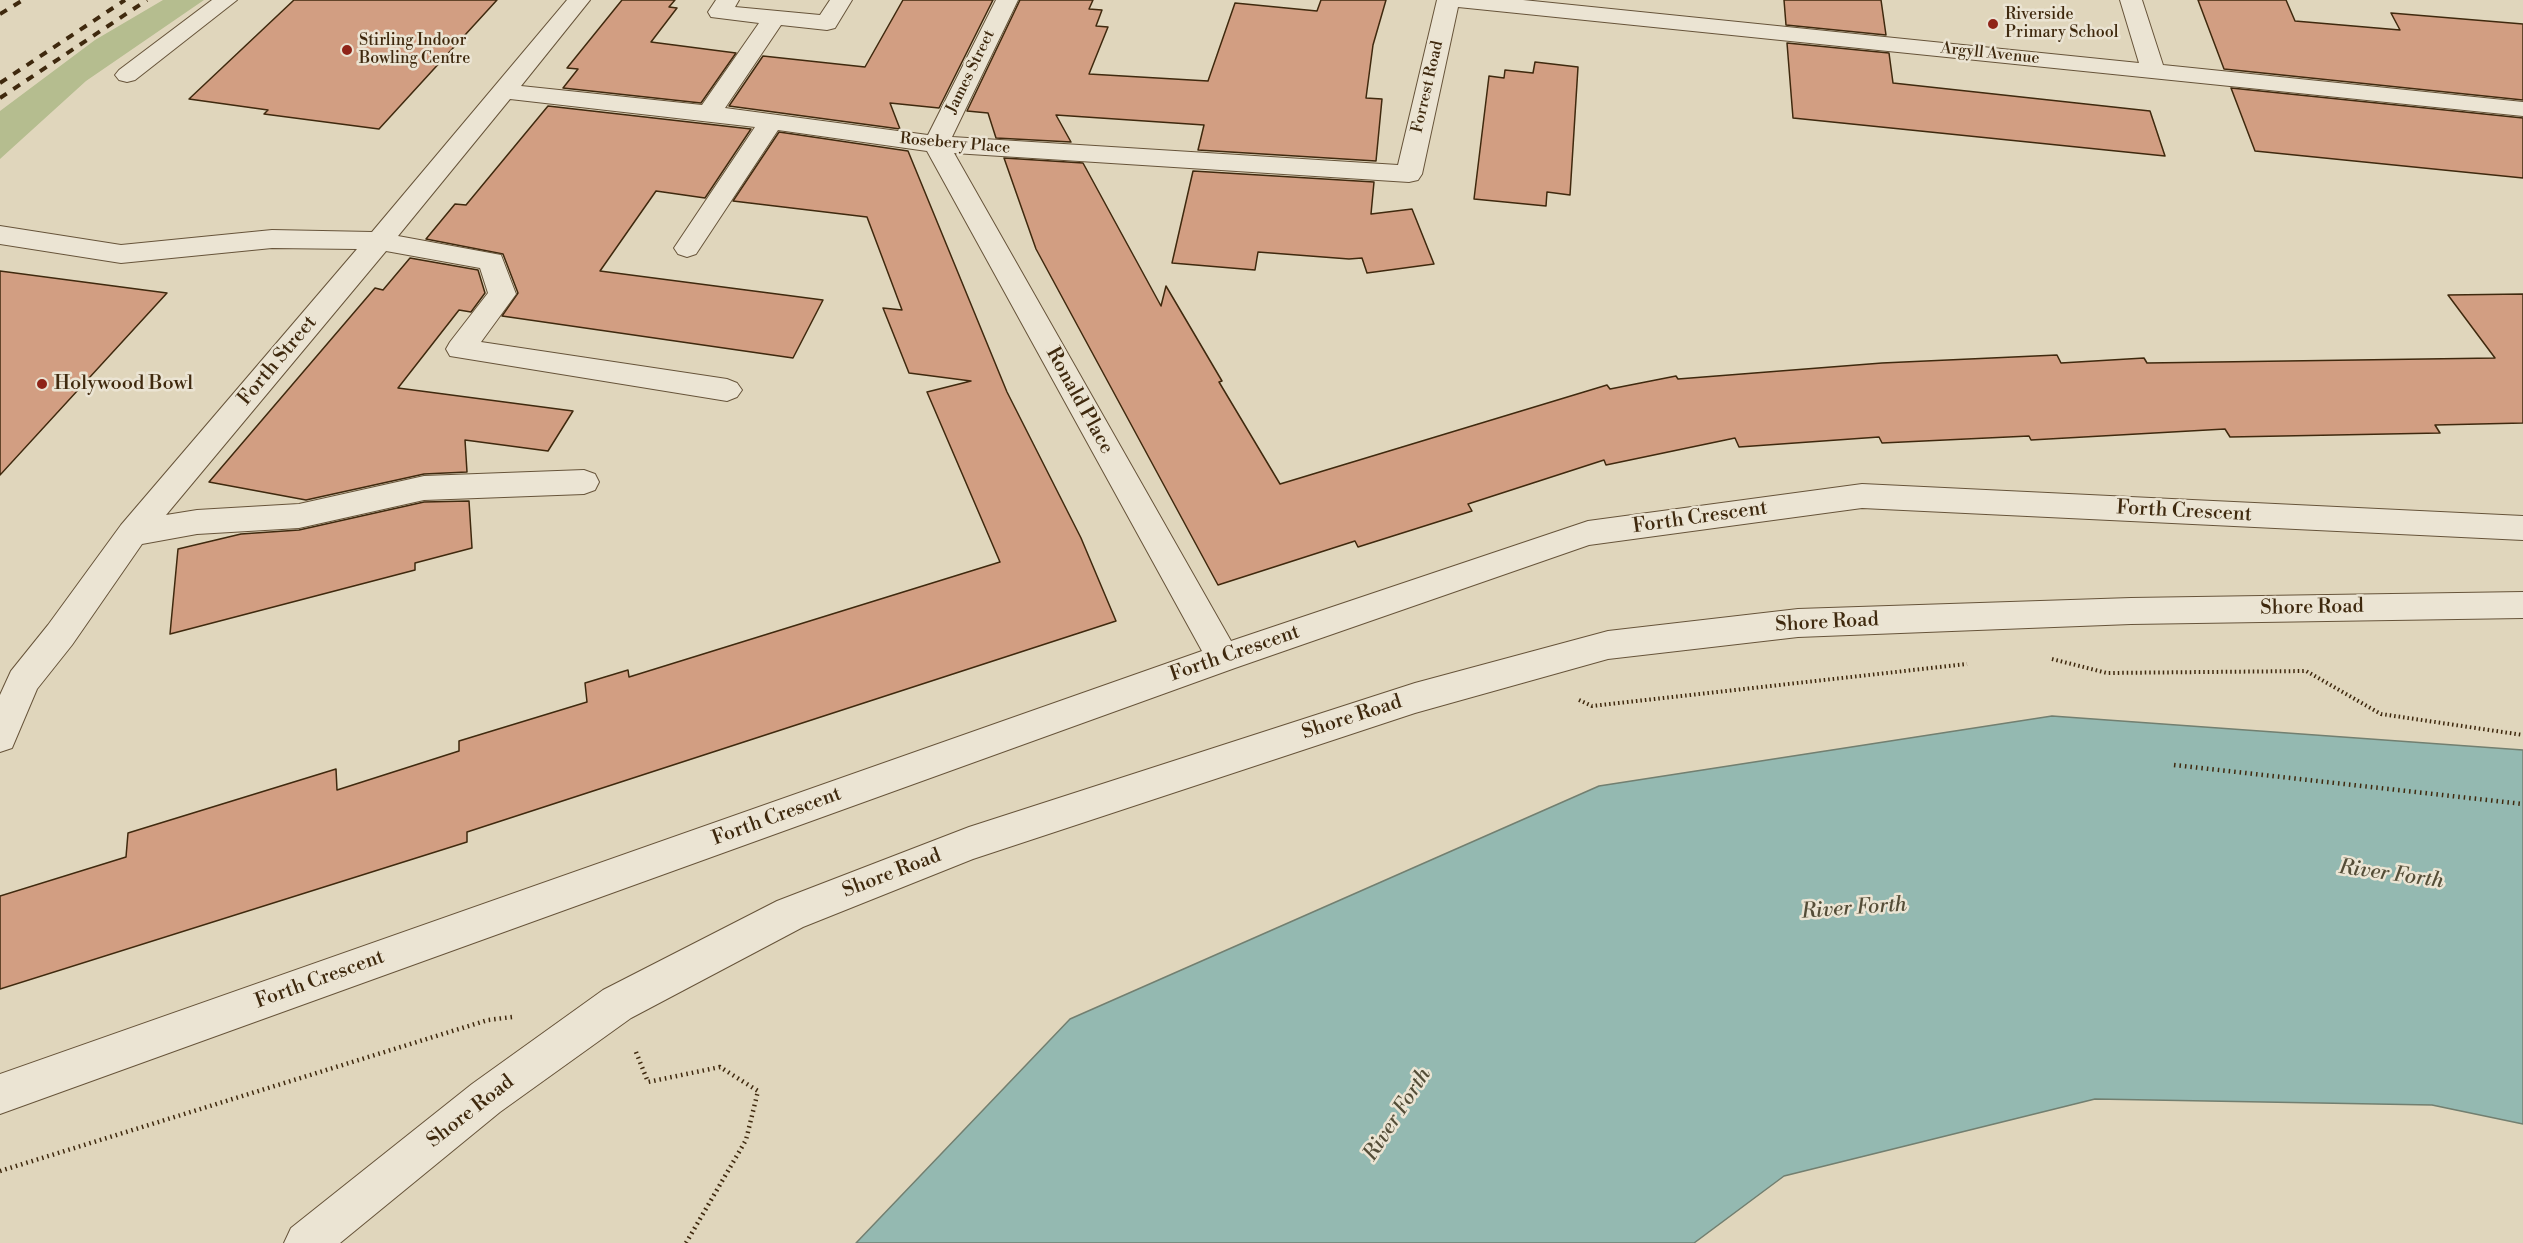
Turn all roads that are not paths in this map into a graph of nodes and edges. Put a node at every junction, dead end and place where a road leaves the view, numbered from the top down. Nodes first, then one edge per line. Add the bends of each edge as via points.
1 (226, 0) edge
2 (579, 0) edge
3 (728, 0) edge
4 (841, 0) edge
5 (1007, 0) edge
6 (1448, 0) edge
7 (1456, 0) edge
8 (2131, 0) edge
9 (774, 18) junction
10 (2153, 71) junction
11 (127, 75) dead end
12 (502, 91) junction
13 (2523, 109) edge
14 (709, 113) junction
15 (771, 121) junction
16 (936, 144) junction
17 (1409, 174) joint
18 (0, 235) edge
19 (378, 241) junction
20 (687, 248) dead end
21 (727, 390) dead end
22 (584, 482) dead end
23 (2523, 528) edge
24 (132, 534) junction
25 (2523, 605) edge
26 (1223, 658) junction
27 (11, 680) edge
28 (0, 737) edge
29 (0, 1094) edge
30 (306, 1243) edge

1 - 11 street
2 - 12 street, Forth Street
3 - 9 street via 719,12
4 - 9 street via 827,23
5 - 16 street, James Street
6 - 17 street, Forrest Road
7 - 10 street, Argyll Avenue
8 - 10 street
9 - 14 street
10 - 13 street, Argyll Avenue
12 - 14 street, Rosebery Place
12 - 19 street, Forth Street
14 - 15 street, Rosebery Place
15 - 16 street, Rosebery Place
15 - 20 street
16 - 17 street, Rosebery Place
16 - 26 street, Ronald Place
18 - 19 street via 121,254 272,238
19 - 21 street via 491,261 502,294 460,349
19 - 24 street, Forth Street
22 - 24 street via 424,488 299,516 198,522
23 - 26 street, Forth Crescent via 1862,496 1588,533
24 - 27 street, Forth Street via 60,635
25 - 30 street, Shore Road via 2132,611 1798,623 1608,645 1415,698 969,844 790,914 617,1004 486,1098
26 - 29 street, Forth Crescent
27 - 28 street, Forth Street

